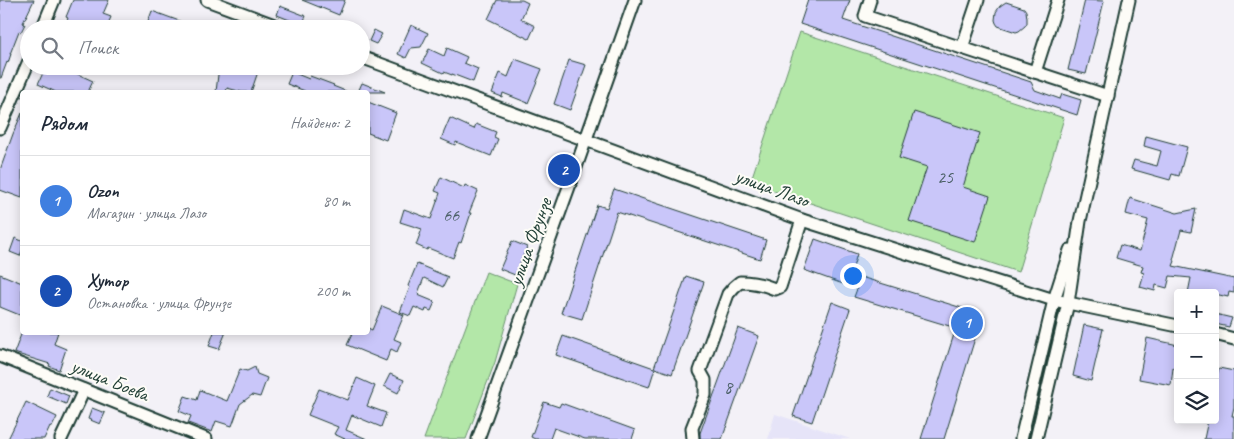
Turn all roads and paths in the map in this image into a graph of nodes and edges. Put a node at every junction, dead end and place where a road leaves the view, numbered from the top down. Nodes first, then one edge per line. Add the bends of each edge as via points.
1 (54, 0) edge
2 (207, 0) edge
3 (635, 0) edge
4 (870, 0) edge
5 (978, 0) edge
6 (1058, 0) edge
7 (1129, 0) edge
8 (46, 20) edge
9 (261, 20) edge
10 (962, 48) junction
11 (370, 60) edge
12 (1035, 72) junction
13 (23, 75) edge
14 (1108, 96) junction
15 (0, 128) edge
16 (586, 139) junction
17 (802, 220) junction
18 (1080, 221) junction
19 (1054, 300) junction
20 (1068, 303) junction
21 (1174, 325) edge
22 (1219, 334) edge
23 (1234, 336) edge
24 (0, 356) edge
25 (84, 390) junction
26 (62, 439) edge
27 (206, 439) edge
28 (478, 439) edge
29 (693, 439) edge
30 (1021, 439) edge
31 (1036, 439) edge

1 - 8 street
2 - 9 street
3 - 16 street, улица Фрунзе
4 - 10 street via 865,16
5 - 10 street
6 - 12 street
7 - 14 street
10 - 12 street
11 - 16 street, улица Лазо
12 - 14 street
13 - 15 street
14 - 18 street
16 - 17 street, улица Лазо
16 - 28 street, улица Фрунзе
17 - 19 street, улица Лазо
17 - 29 street via 780,287 775,289 765,284 740,282 728,294 700,371 706,380 705,395 692,428
18 - 19 street
18 - 20 street
19 - 20 street, улица Лазо
19 - 30 street
20 - 21 street, улица Лазо
20 - 31 street
22 - 23 street
24 - 25 street, улица Боева
25 - 26 street
25 - 27 street, улица Боева

